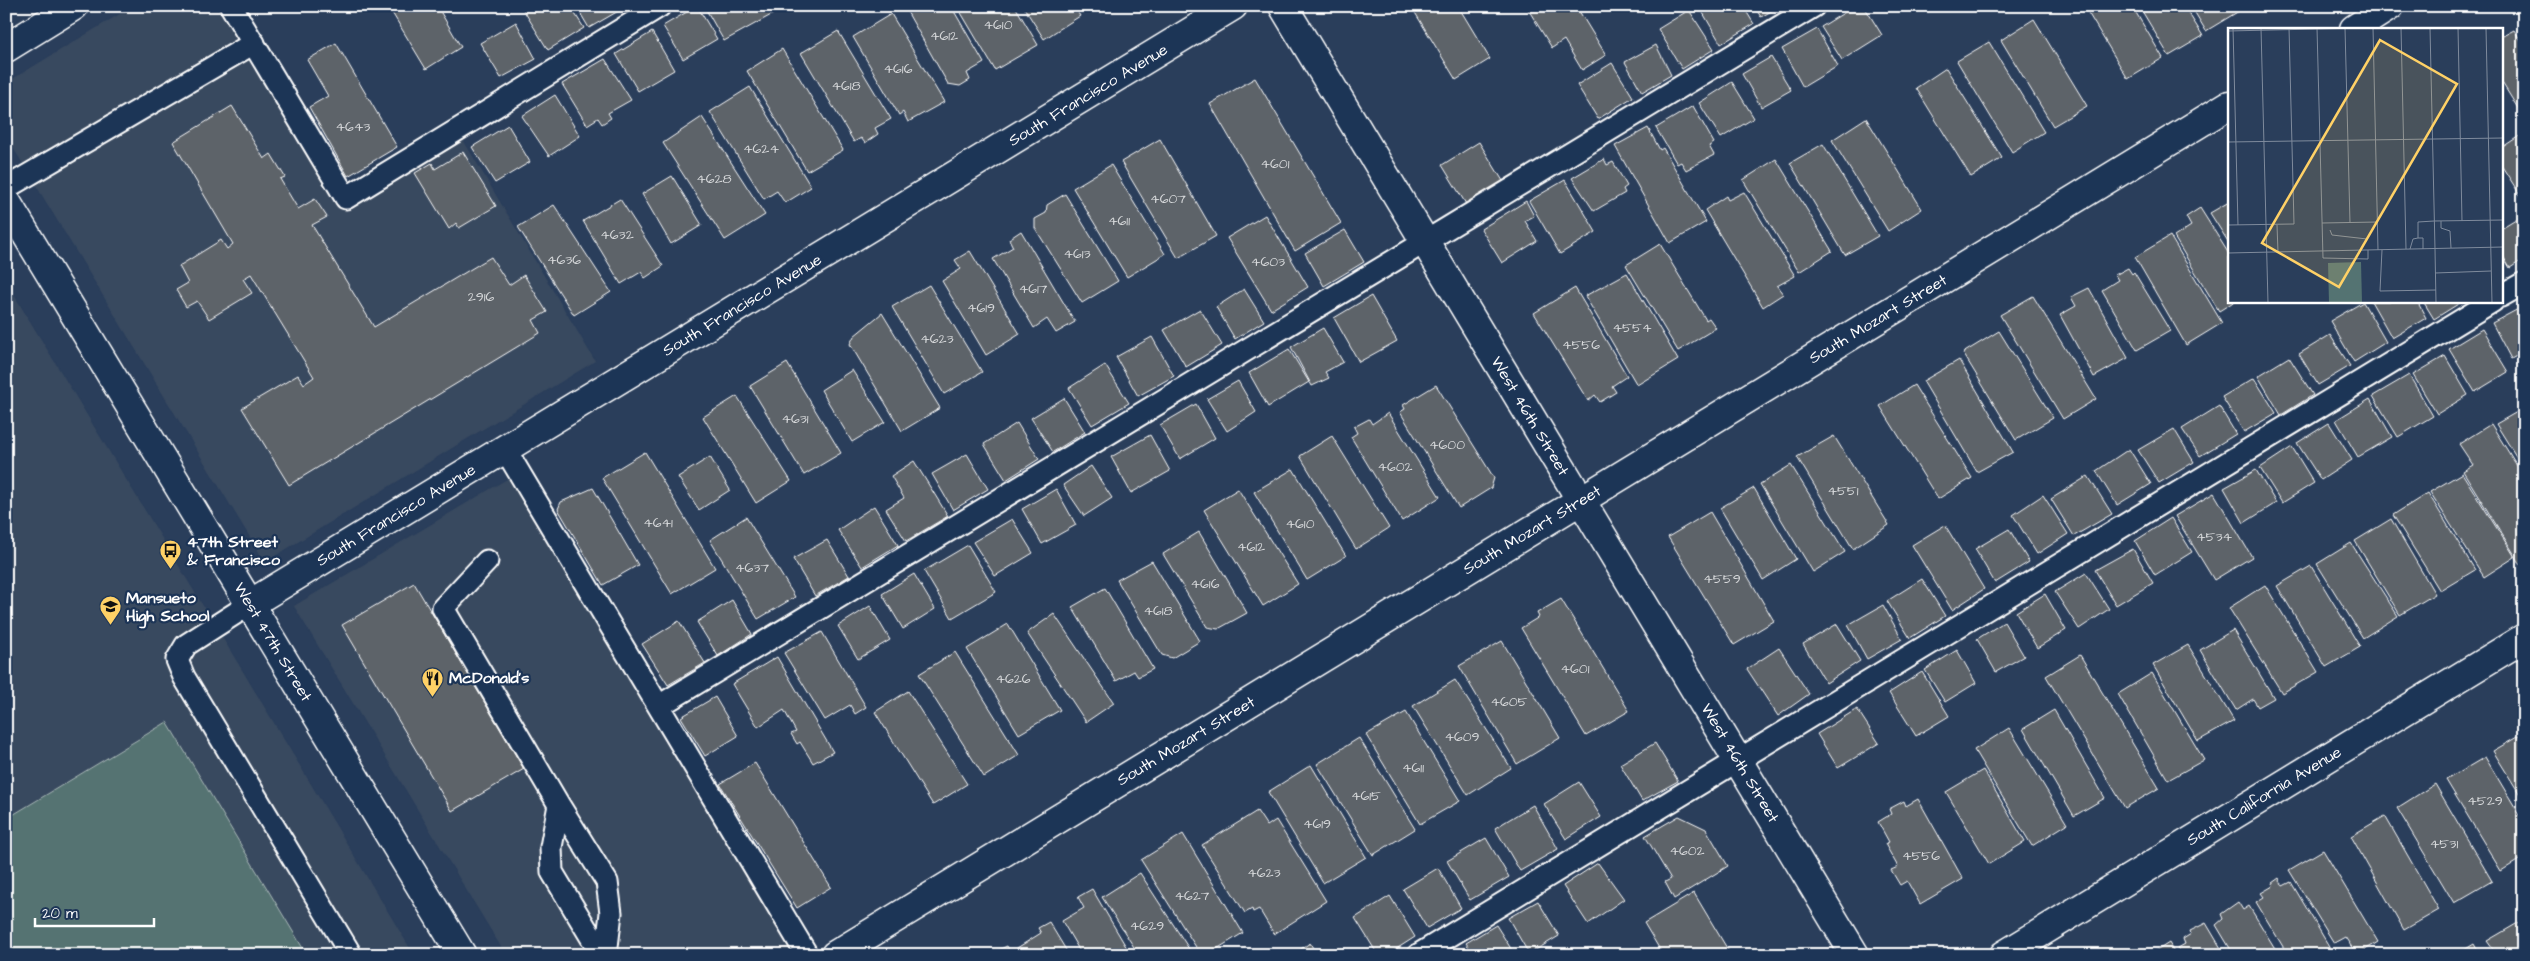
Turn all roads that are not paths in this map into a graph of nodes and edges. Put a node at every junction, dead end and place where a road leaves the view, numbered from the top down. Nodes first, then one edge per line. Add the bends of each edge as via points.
1 (74, 6) edge
2 (232, 6) edge
3 (660, 6) edge
4 (1233, 6) edge
5 (1283, 6) edge
6 (1814, 6) edge
7 (2390, 6) edge
8 (2356, 28) edge
9 (254, 43) junction
10 (6, 48) edge
11 (2228, 106) edge
12 (6, 188) edge
13 (6, 201) edge
14 (1426, 243) junction
15 (2524, 283) edge
16 (2502, 295) edge
17 (2491, 302) edge
18 (505, 449) junction
19 (1581, 500) junction
20 (488, 561) dead end
21 (250, 604) junction
22 (2524, 638) edge
23 (659, 706) junction
24 (1738, 760) junction
25 (559, 805) junction
26 (351, 955) edge
27 (462, 955) edge
28 (602, 955) edge
29 (606, 955) edge
30 (807, 955) edge
31 (835, 955) edge
32 (1418, 955) edge
33 (1855, 955) edge
34 (2004, 955) edge

1 - 10 street
2 - 9 lane
3 - 9 lane via 346,198
4 - 18 street, South Francisco Avenue
5 - 14 street, West 46th Street
6 - 14 lane
7 - 8 street
9 - 12 lane
11 - 19 street, South Mozart Street
13 - 21 street, West 47th Street
14 - 19 street, West 46th Street
14 - 23 lane
15 - 16 lane
17 - 24 lane
18 - 21 street, South Francisco Avenue
18 - 23 lane
19 - 24 street, West 46th Street
19 - 31 street, South Mozart Street
20 - 25 lane via 443,608
21 - 26 lane via 186,645 177,660 184,677
21 - 27 street, West 47th Street
22 - 34 street, South California Avenue
23 - 30 lane
24 - 32 lane
24 - 33 street, West 46th Street
25 - 28 lane via 551,847 552,872
25 - 29 lane via 607,882 611,913

